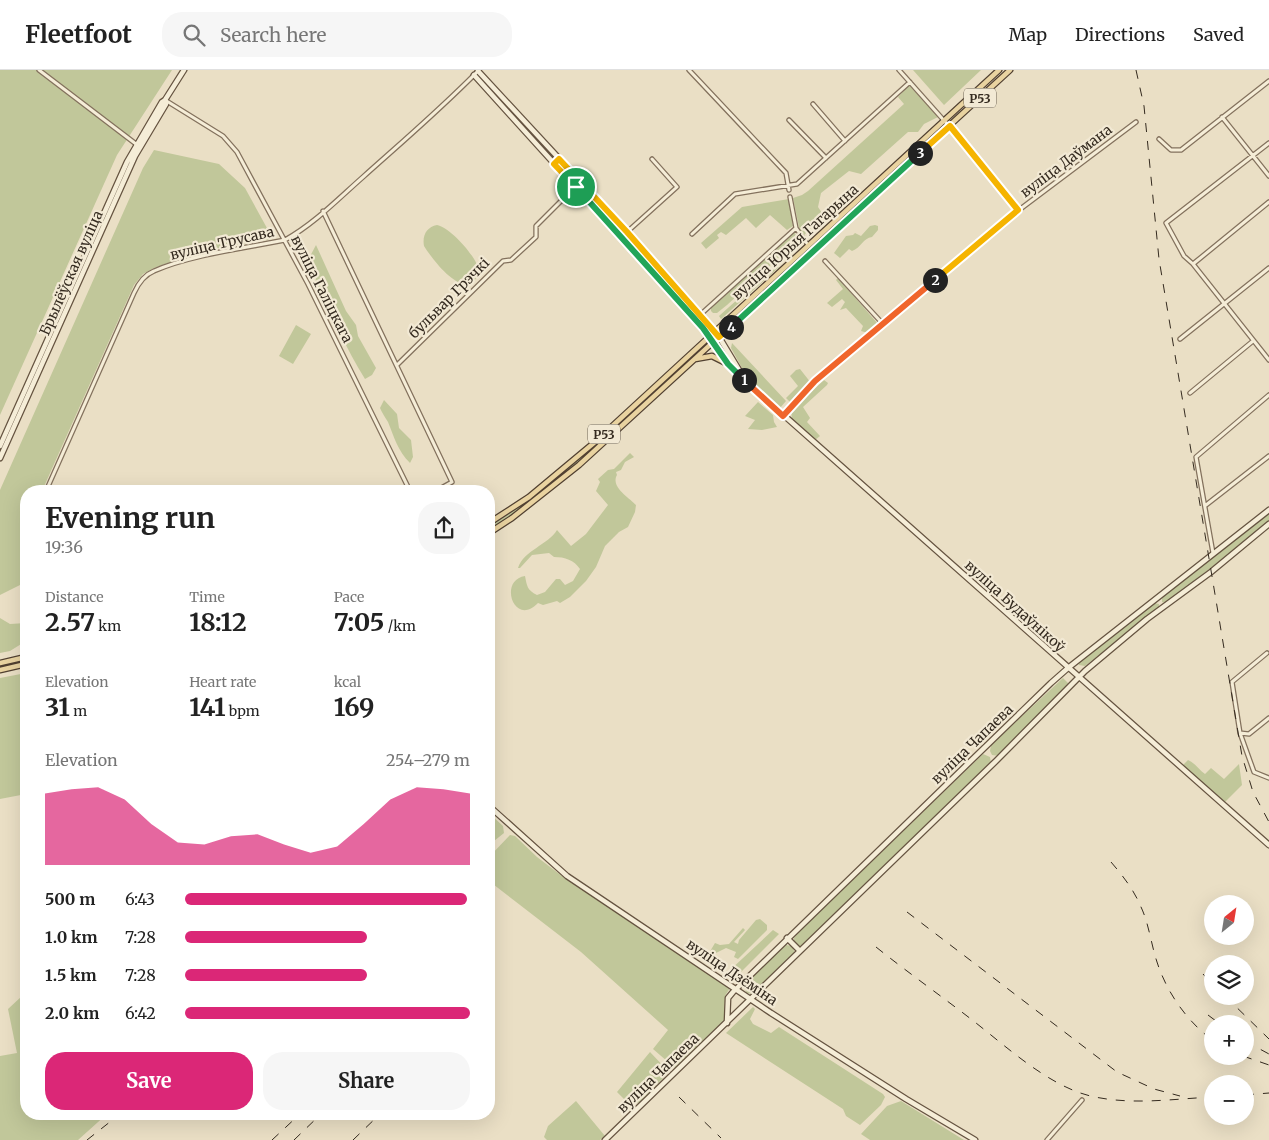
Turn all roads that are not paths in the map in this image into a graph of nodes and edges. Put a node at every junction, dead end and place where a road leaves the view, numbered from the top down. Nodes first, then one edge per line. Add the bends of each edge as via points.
1 (39, 70) edge
2 (184, 70) edge
3 (688, 70) edge
4 (899, 70) edge
5 (999, 70) edge
6 (1010, 70) edge
7 (477, 72) edge
8 (1269, 81) edge
9 (910, 82) junction
10 (165, 100) junction
11 (813, 104) dead end
12 (1222, 117) junction
13 (789, 120) dead end
14 (944, 120) junction
15 (1136, 122) dead end
16 (950, 126) junction
17 (1159, 139) dead end
18 (845, 140) junction
19 (1269, 143) edge
20 (138, 145) junction
21 (1253, 155) junction
22 (826, 158) junction
23 (559, 159) junction
24 (652, 159) dead end
25 (554, 164) junction
26 (1269, 176) edge
27 (576, 187) junction
28 (789, 188) junction
29 (790, 197) dead end
30 (1269, 202) edge
31 (1018, 210) junction
32 (323, 211) junction
33 (796, 228) junction
34 (627, 232) junction
35 (692, 234) dead end
36 (622, 238) junction
37 (285, 240) junction
38 (808, 245) junction
39 (825, 261) dead end
40 (1193, 264) junction
41 (1269, 268) edge
42 (663, 274) junction
43 (659, 279) junction
44 (72, 291) junction
45 (1223, 303) junction
46 (700, 315) junction
47 (883, 324) junction
48 (714, 331) junction
49 (709, 336) junction
50 (719, 337) junction
51 (1180, 339) dead end
52 (713, 342) junction
53 (1253, 342) junction
54 (694, 360) junction
55 (1269, 360) edge
56 (728, 364) junction
57 (397, 365) junction
58 (747, 383) junction
59 (1190, 393) dead end
60 (1269, 394) edge
61 (783, 416) junction
62 (0, 446) edge
63 (1269, 456) edge
64 (0, 458) edge
65 (49, 485) edge
66 (407, 485) edge
67 (447, 485) edge
68 (1206, 505) junction
69 (1269, 510) edge
70 (495, 519) edge
71 (1269, 524) edge
72 (495, 529) edge
73 (1213, 554) junction
74 (1157, 598) junction
75 (1164, 608) junction
76 (1267, 653) dead end
77 (20, 658) edge
78 (0, 663) edge
79 (20, 665) edge
80 (1068, 668) junction
81 (0, 670) edge
82 (1078, 677) junction
83 (1269, 718) edge
84 (1240, 733) junction
85 (1269, 778) edge
86 (495, 811) edge
87 (1269, 845) edge
88 (787, 938) junction
89 (800, 951) junction
90 (736, 988) junction
91 (751, 999) junction
92 (727, 1023) junction
93 (1082, 1100) dead end
94 (605, 1140) edge
95 (974, 1140) edge
96 (1047, 1140) edge

1 - 20 street
2 - 10 main road, Брылёўская вуліца
3 - 28 street via 786,173
4 - 9 street
5 - 14 main road, вуліца Юрыя Гагарына / Р53
6 - 16 main road, вуліца Юрыя Гагарына / Р53
7 - 23 main road, вуліца Будаўнікоў
7 - 25 main road, вуліца Будаўнікоў
7 - 32 street, вуліца Трусава via 443,107
8 - 12 street
9 - 14 street
9 - 18 street
10 - 20 main road, Брылёўская вуліца
10 - 37 street, вуліца Галіцкага via 232,145
11 - 18 street
12 - 17 street via 1178,151 1171,150
12 - 21 street
13 - 22 street
14 - 16 street
14 - 38 main road, вуліца Юрыя Гагарына / Р53
15 - 31 street, вуліца Даўмана
16 - 31 street
16 - 50 main road, вуліца Юрыя Гагарына / Р53
18 - 22 street
19 - 21 street
20 - 44 main road, Брылёўская вуліца
21 - 26 street
21 - 40 street via 1166,223 1184,256
22 - 28 street
23 - 25 main road
23 - 34 main road, вуліца Будаўнікоў
24 - 34 street via 677,187
25 - 27 main road, вуліца Будаўнікоў
27 - 36 main road, вуліца Будаўнікоў
27 - 57 street, бульвар Грэчкі via 536,226 536,237 511,260 503,261
28 - 35 street via 735,194
29 - 33 street
30 - 40 street
31 - 47 street, вуліца Даўмана
32 - 37 street, вуліца Трусава
32 - 57 street
33 - 38 street
33 - 46 street
34 - 36 main road
34 - 42 main road, вуліца Будаўнікоў
36 - 43 main road, вуліца Будаўнікоў
37 - 65 street, вуліца Трусава via 153,271 139,283
37 - 66 street, вуліца Галіцкага
38 - 48 main road, вуліца Юрыя Гагарына / Р53
39 - 47 street
40 - 45 street
41 - 45 street
42 - 43 main road
42 - 46 main road, вуліца Будаўнікоў
43 - 49 main road, вуліца Будаўнікоў
44 - 62 main road, Брылёўская вуліца
44 - 64 main road, Брылёўская вуліца
45 - 51 street
45 - 53 street
46 - 48 main road, вуліца Будаўнікоў
47 - 61 street, вуліца Даўмана via 815,381
48 - 49 main road, вуліца Юрыя Гагарына / Р53
48 - 50 main road, вуліца Будаўнікоў
49 - 52 main road, вуліца Будаўнікоў
49 - 70 main road, вуліца Юрыя Гагарына / Р53 via 566,467
50 - 52 main road, вуліца Юрыя Гагарына / Р53
50 - 58 main road, вуліца Будаўнікоў
52 - 54 main road, вуліца Юрыя Гагарына / Р53
52 - 56 main road, вуліца Будаўнікоў
53 - 55 street
53 - 59 street
54 - 56 main road via 712,356
54 - 72 main road, вуліца Юрыя Гагарына / Р53 via 560,481
56 - 58 main road, вуліца Будаўнікоў
57 - 67 street via 452,482
58 - 61 main road, вуліца Будаўнікоў
60 - 68 street via 1196,456
61 - 80 main road, вуліца Будаўнікоў
63 - 68 street
68 - 73 street
69 - 73 main road, вуліца Чапаева
71 - 75 main road, вуліца Чапаева
73 - 74 main road, вуліца Чапаева
74 - 75 main road
74 - 80 main road, вуліца Чапаева
75 - 82 main road, вуліца Чапаева
76 - 84 street via 1232,682
77 - 78 main road
79 - 81 main road
80 - 82 main road, вуліца Будаўнікоў
80 - 88 main road, вуліца Чапаева
82 - 87 main road, вуліца Будаўнікоў
82 - 89 main road, вуліца Чапаева
83 - 84 street via 1249,734
84 - 85 street via 1254,772
86 - 90 main road, вуліца Дзёміна via 567,876
88 - 89 main road
88 - 90 main road, вуліца Чапаева
89 - 91 main road, вуліца Чапаева
90 - 91 main road, вуліца Дзёміна
90 - 92 main road, вуліца Чапаева via 728,998
91 - 92 main road, вуліца Чапаева
91 - 95 main road, вуліца Дзёміна
92 - 94 main road, вуліца Чапаева
93 - 96 street

